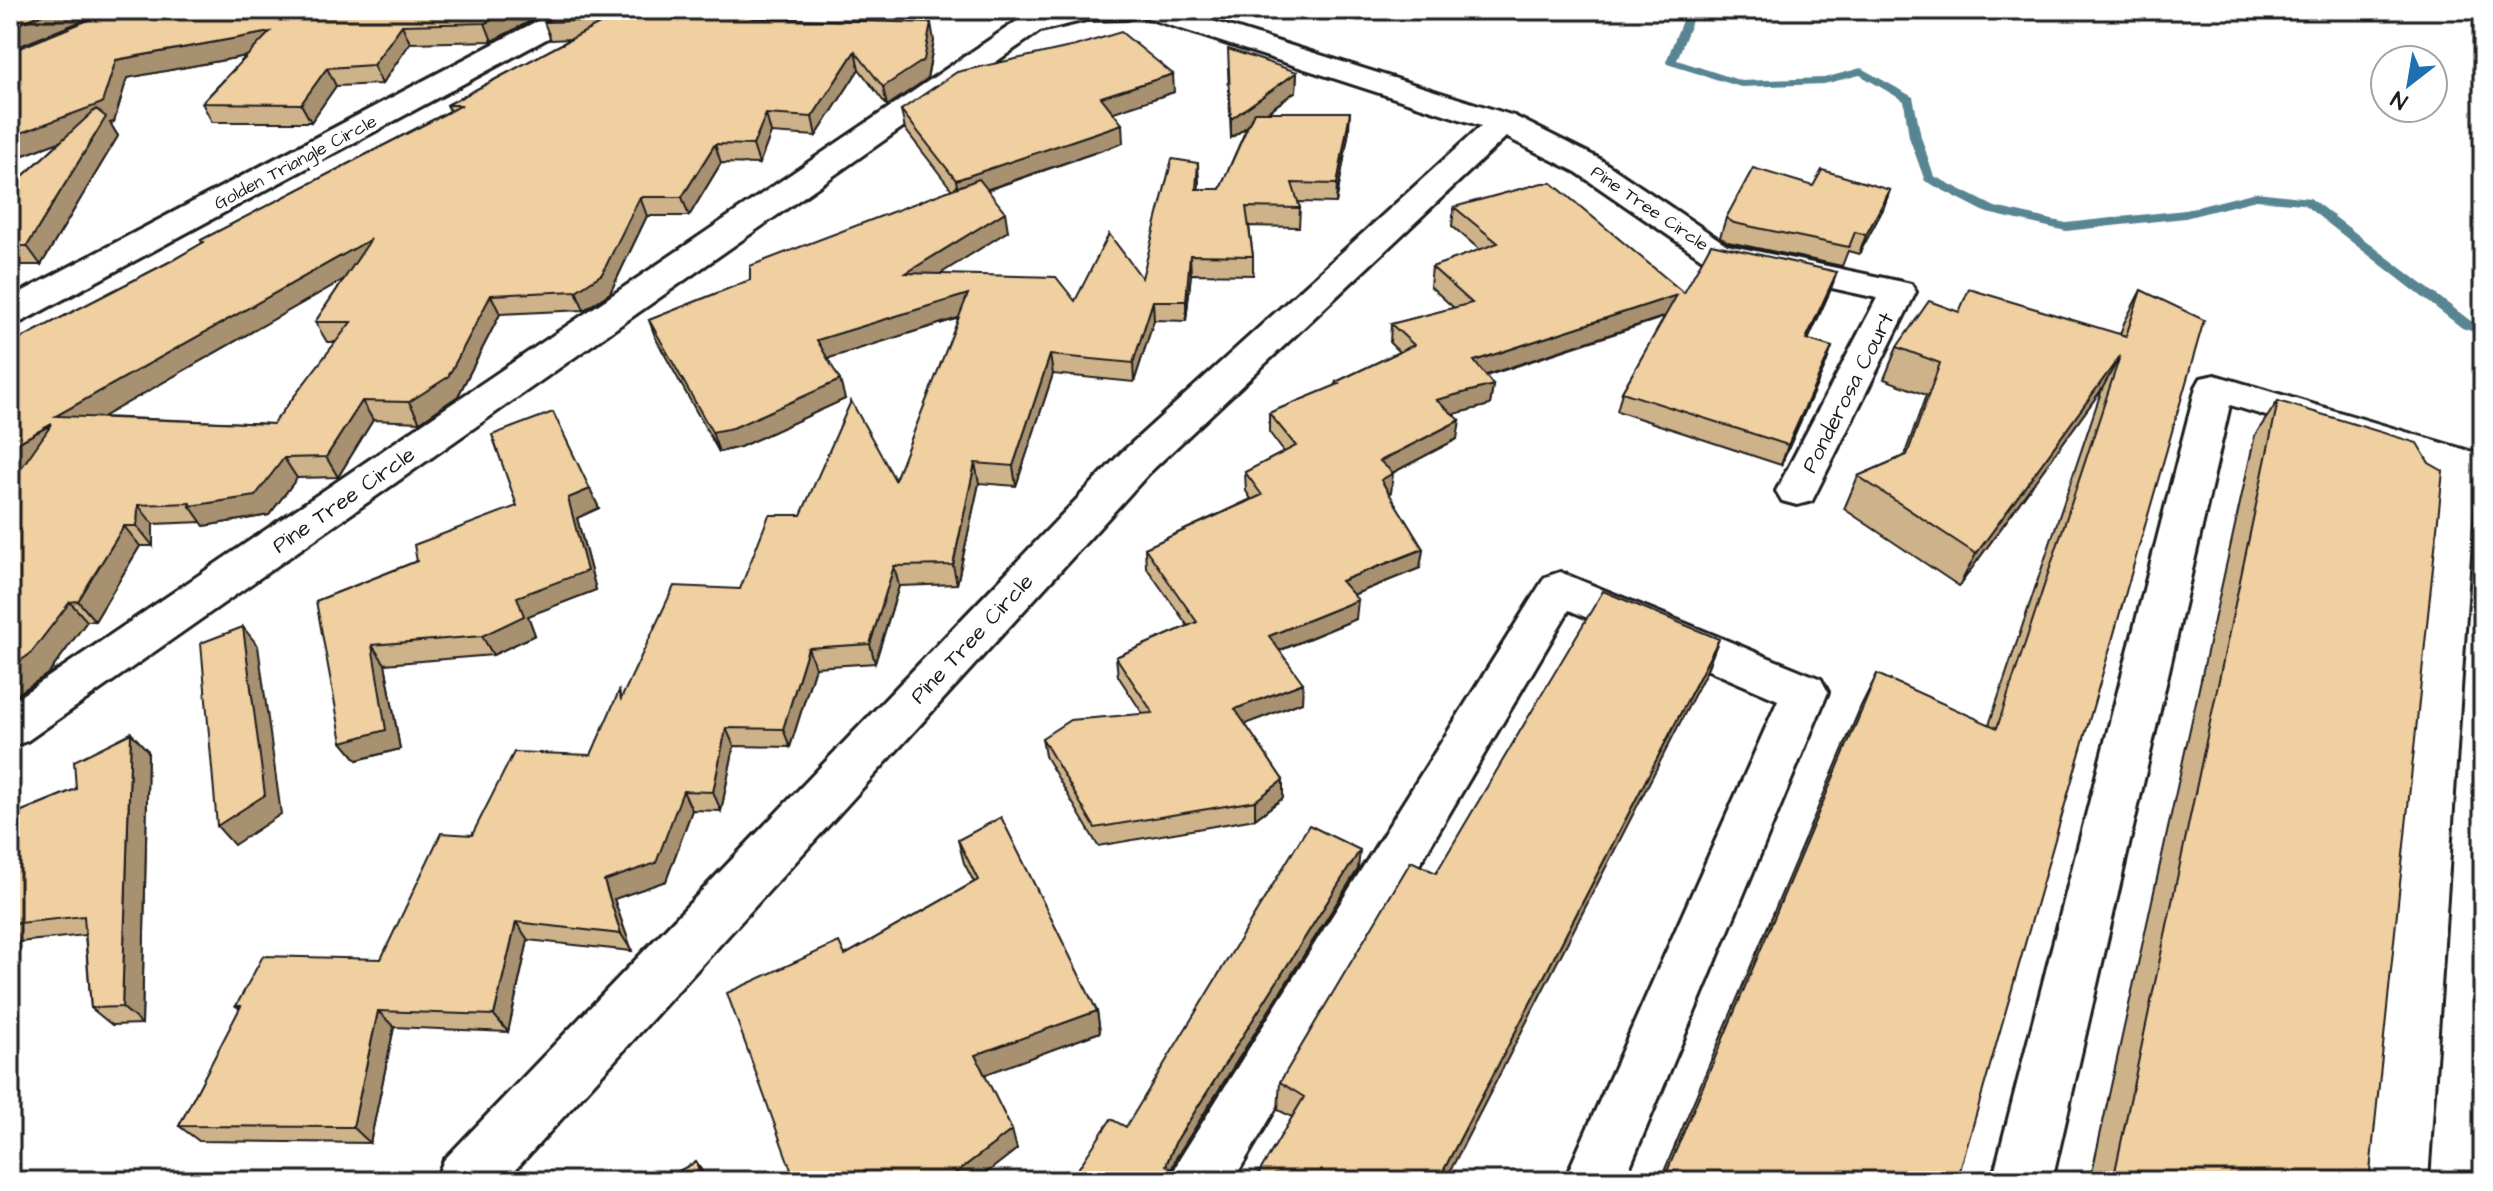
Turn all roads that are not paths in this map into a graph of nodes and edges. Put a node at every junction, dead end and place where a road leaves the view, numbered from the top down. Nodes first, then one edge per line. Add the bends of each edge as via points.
1 (579, 10) edge
2 (1127, 10) edge
3 (1149, 10) edge
4 (1503, 123) junction
5 (1898, 292) joint
6 (10, 313) edge
7 (2470, 464) edge
8 (1797, 491) dead end
9 (10, 728) edge
10 (465, 1181) edge
11 (1200, 1181) edge
12 (1594, 1181) edge
13 (2022, 1181) edge
14 (2398, 1181) edge

1 - 6 street, Golden Triangle Circle
2 - 9 street, Pine Tree Circle via 1086,11 1030,25
3 - 4 street, Pine Tree Circle
4 - 5 street, Pine Tree Circle via 1587,165 1716,253
4 - 10 street, Pine Tree Circle via 1136,462
5 - 8 street, Ponderosa Court
7 - 13 street via 2215,387
7 - 14 street
11 - 12 street via 1560,588 1805,692

